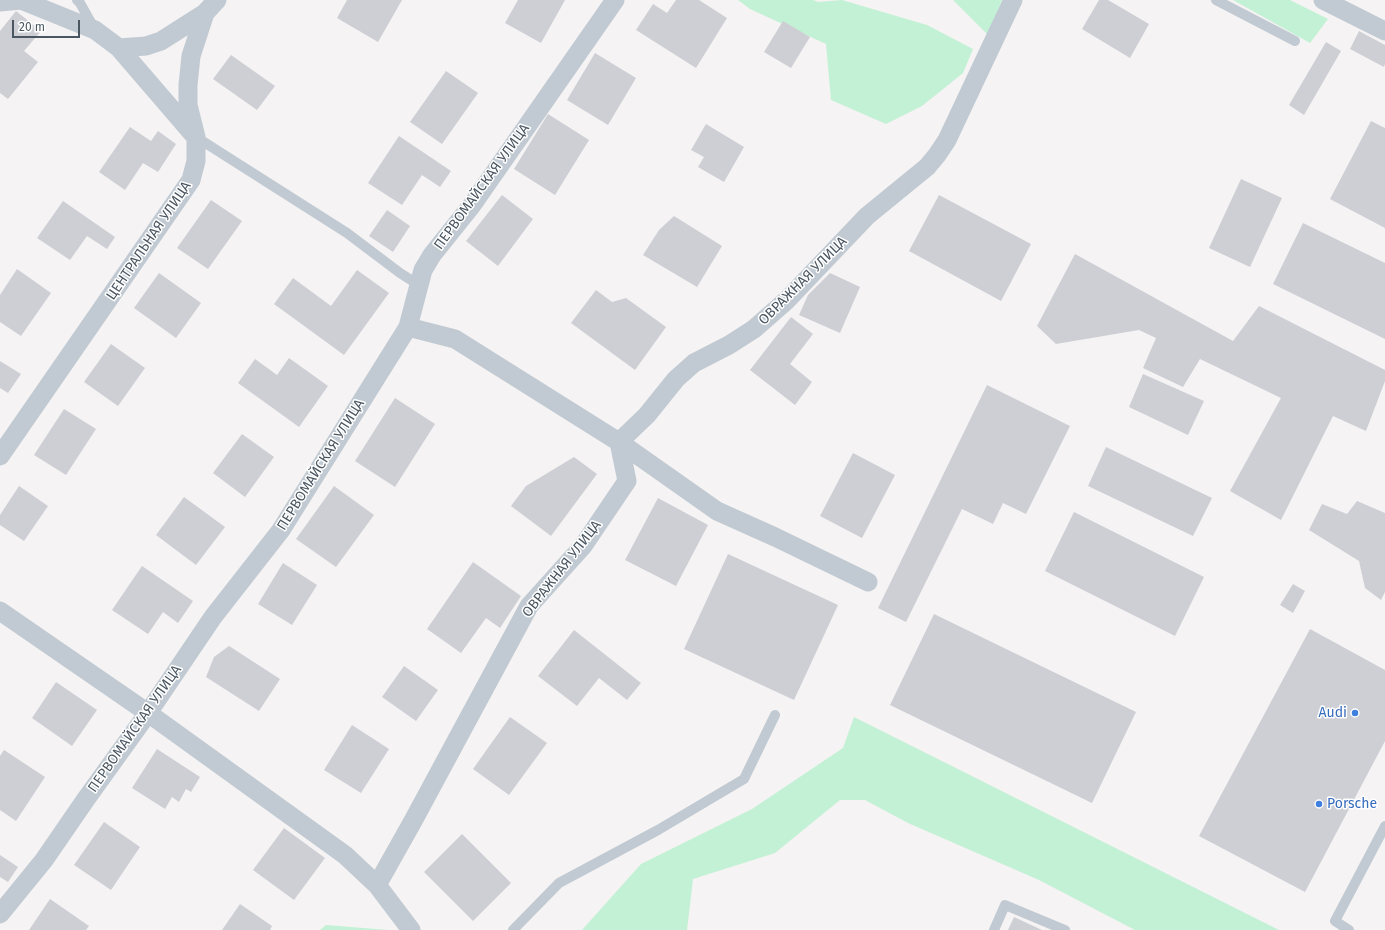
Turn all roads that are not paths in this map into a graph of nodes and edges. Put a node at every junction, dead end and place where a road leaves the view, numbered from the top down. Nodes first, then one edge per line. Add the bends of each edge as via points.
1 (77, 0) edge
2 (615, 0) edge
3 (1013, 0) edge
4 (1216, 0) edge
5 (1328, 1) edge
6 (0, 2) edge
7 (211, 6) edge
8 (95, 30) junction
9 (1385, 31) edge
10 (1295, 41) dead end
11 (119, 48) junction
12 (196, 137) junction
13 (419, 285) junction
14 (408, 327) junction
15 (619, 442) junction
16 (0, 456) edge
17 (868, 582) dead end
18 (0, 611) edge
19 (148, 713) junction
20 (776, 715) dead end
21 (1385, 826) edge
22 (377, 885) junction
23 (0, 914) edge
24 (411, 930) edge
25 (513, 930) edge
26 (994, 930) edge
27 (1065, 930) edge
28 (1350, 930) edge

1 - 8 lane
2 - 13 street, ПЕРВОМАЙСКАЯ УЛИЦА via 472,205 432,255 423,270
3 - 15 street, ОВРАЖНАЯ УЛИЦА via 938,155 867,216 787,300 754,329 694,362
4 - 10 lane
5 - 9 street
6 - 8 street via 21,0
7 - 11 street via 161,41 146,46
7 - 12 street, ЦЕНТРАЛЬНАЯ УЛИЦА via 191,56 188,105
8 - 11 street
11 - 12 street
12 - 13 lane via 347,233
12 - 16 street, ЦЕНТРАЛЬНАЯ УЛИЦА via 196,161 191,180
13 - 14 street, ПЕРВОМАЙСКАЯ УЛИЦА
14 - 15 street via 455,339
14 - 19 street, ПЕРВОМАЙСКАЯ УЛИЦА via 281,530 213,617
15 - 17 street via 717,512
15 - 22 street, ОВРАЖНАЯ УЛИЦА via 627,481 583,546 529,606
18 - 19 street
19 - 22 street via 345,855
19 - 23 street, ПЕРВОМАЙСКАЯ УЛИЦА via 44,860
20 - 25 lane via 744,779 658,830 559,883
21 - 28 lane via 1335,921
22 - 24 street
26 - 27 lane via 1005,905

